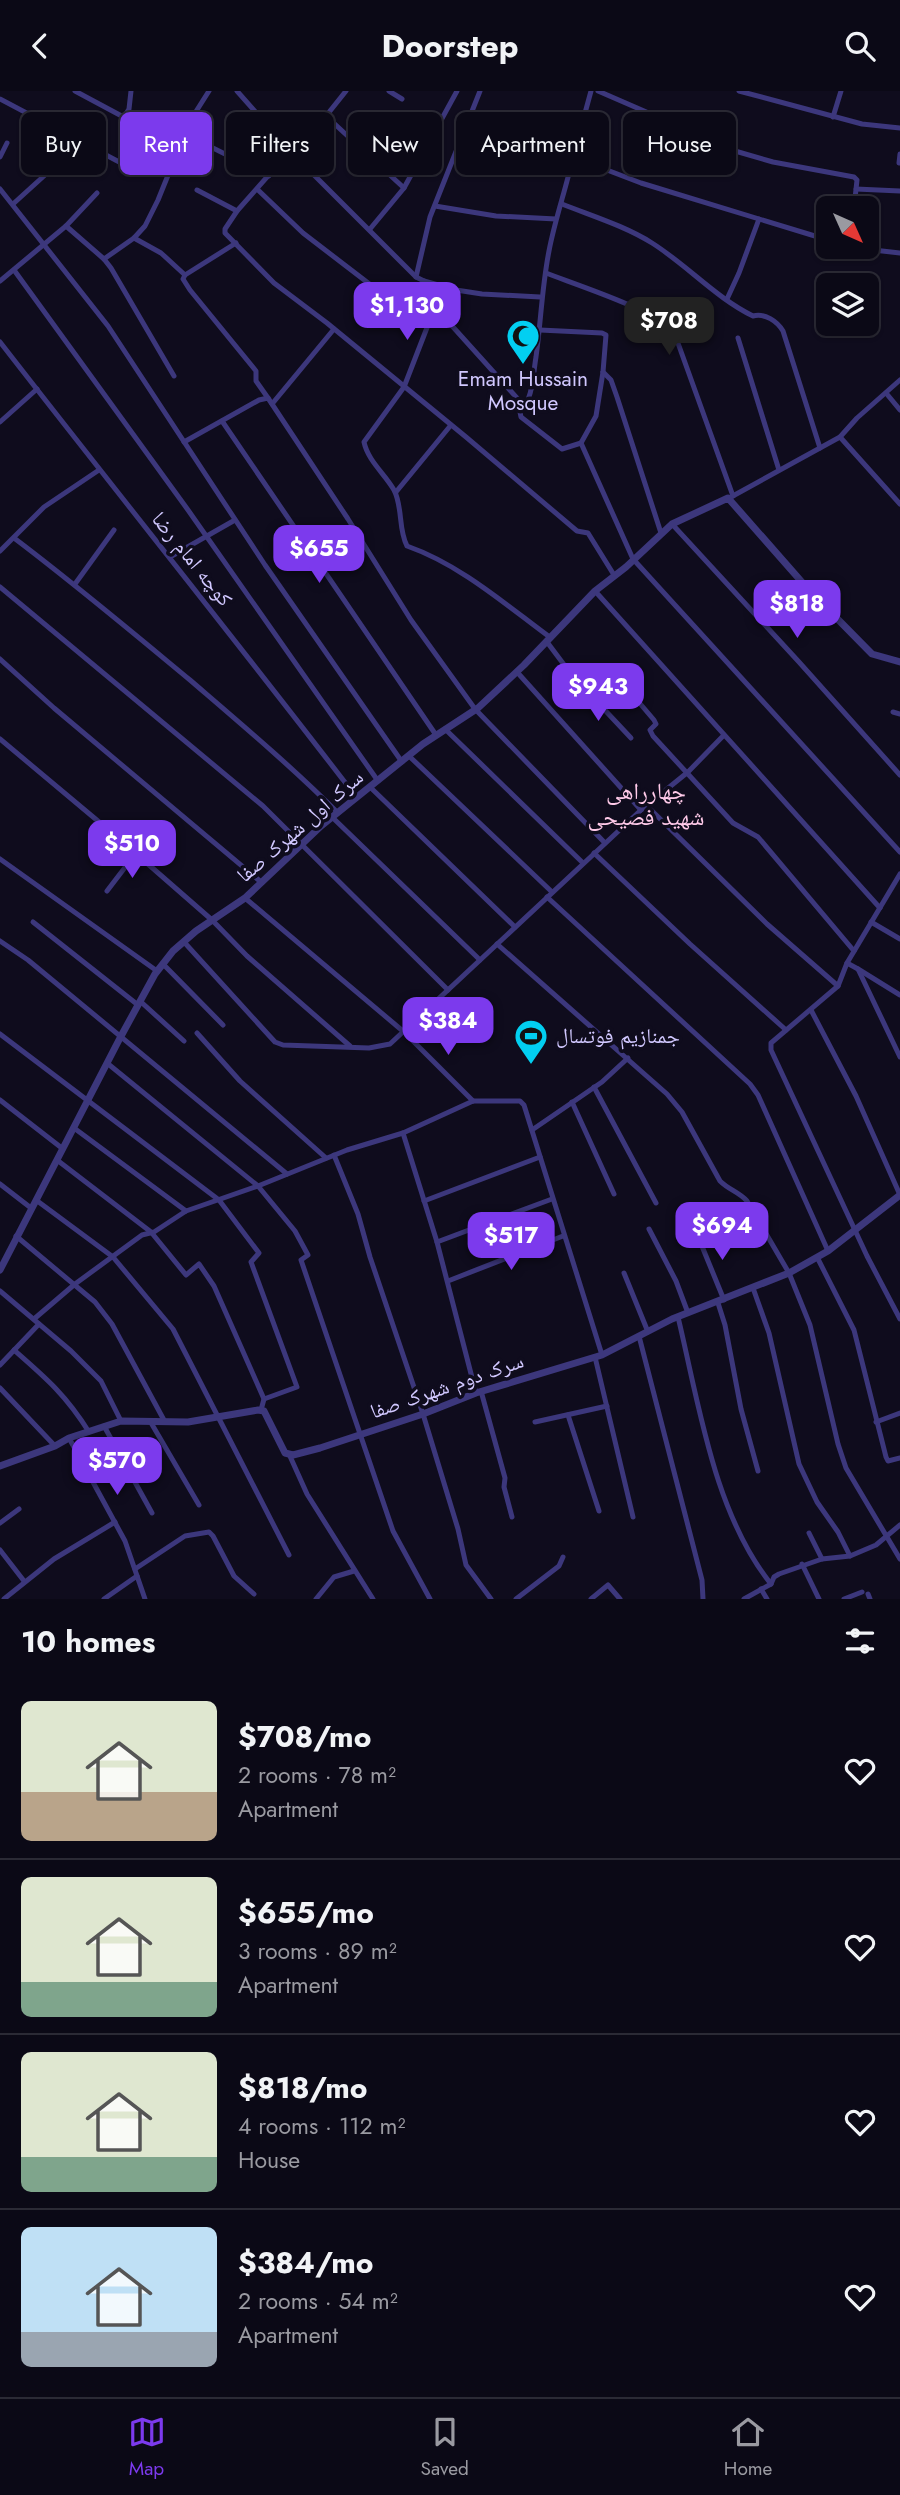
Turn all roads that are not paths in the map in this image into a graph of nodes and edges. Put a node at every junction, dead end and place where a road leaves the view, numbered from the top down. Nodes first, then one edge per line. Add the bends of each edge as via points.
1 (75, 91) edge
2 (131, 91) edge
3 (209, 91) edge
4 (237, 91) edge
5 (248, 91) edge
6 (346, 91) edge
7 (389, 91) edge
8 (457, 91) edge
9 (591, 91) edge
10 (598, 91) edge
11 (739, 91) edge
12 (841, 91) edge
13 (476, 93) edge
14 (243, 98) junction
15 (0, 99) edge
16 (402, 99) dead end
17 (126, 112) edge
18 (197, 112) edge
19 (255, 112) edge
20 (329, 112) edge
21 (470, 112) edge
22 (585, 112) edge
23 (120, 115) edge
24 (833, 117) junction
25 (334, 123) edge
26 (900, 128) edge
27 (7, 143) dead end
28 (212, 148) edge
29 (900, 154) edge
30 (456, 155) edge
31 (0, 157) edge
32 (120, 162) edge
33 (899, 163) edge
34 (609, 171) edge
35 (45, 175) edge
36 (168, 175) edge
37 (315, 175) edge
38 (569, 175) edge
39 (269, 176) joint
40 (404, 188) junction
41 (0, 189) edge
42 (257, 189) junction
43 (856, 189) junction
44 (197, 190) dead end
45 (900, 191) edge
46 (97, 193) dead end
47 (855, 196) edge
48 (13, 204) junction
49 (562, 204) junction
50 (435, 206) junction
51 (237, 211) junction
52 (556, 219) junction
53 (759, 219) junction
54 (66, 226) junction
55 (370, 229) junction
56 (816, 236) edge
57 (134, 238) junction
58 (45, 243) junction
59 (236, 243) junction
60 (879, 250) edge
61 (900, 253) edge
62 (104, 259) junction
63 (14, 270) junction
64 (546, 273) junction
65 (185, 275) junction
66 (416, 277) junction
67 (0, 281) edge
68 (424, 281) junction
69 (541, 297) junction
70 (390, 299) dead end
71 (727, 299) junction
72 (435, 307) junction
73 (334, 329) junction
74 (540, 330) junction
75 (737, 338) dead end
76 (1, 346) edge
77 (603, 372) junction
78 (174, 376) dead end
79 (900, 380) edge
80 (404, 387) junction
81 (37, 389) junction
82 (886, 393) junction
83 (270, 401) junction
84 (525, 407) junction
85 (900, 410) edge
86 (222, 421) junction
87 (0, 422) edge
88 (451, 425) junction
89 (840, 437) junction
90 (184, 442) junction
91 (581, 443) junction
92 (820, 448) junction
93 (99, 470) junction
94 (779, 470) junction
95 (396, 492) junction
96 (730, 497) junction
97 (900, 504) edge
98 (235, 520) junction
99 (672, 524) junction
100 (114, 530) dead end
101 (661, 533) junction
102 (206, 536) junction
103 (14, 538) junction
104 (0, 551) edge
105 (170, 557) junction
106 (634, 559) junction
107 (614, 575) junction
108 (75, 584) junction
109 (0, 587) edge
110 (594, 591) junction
111 (549, 640) junction
112 (0, 659) edge
113 (900, 662) edge
114 (517, 672) junction
115 (585, 689) junction
116 (475, 709) junction
117 (893, 712) dead end
118 (900, 714) edge
119 (445, 729) junction
120 (436, 735) junction
121 (724, 735) junction
122 (631, 738) dead end
123 (0, 739) edge
124 (409, 756) junction
125 (402, 762) junction
126 (688, 772) junction
127 (900, 775) edge
128 (378, 781) junction
129 (370, 787) junction
130 (357, 798) junction
131 (646, 804) junction
132 (641, 810) junction
133 (335, 815) junction
134 (605, 843) junction
135 (300, 845) junction
136 (900, 852) edge
137 (136, 853) junction
138 (594, 853) junction
139 (0, 859) edge
140 (583, 863) junction
141 (900, 874) edge
142 (261, 882) junction
143 (107, 891) dead end
144 (549, 895) junction
145 (245, 898) junction
146 (880, 908) junction
147 (212, 920) junction
148 (33, 922) dead end
149 (871, 922) junction
150 (516, 927) junction
151 (900, 939) edge
152 (0, 941) edge
153 (184, 942) junction
154 (497, 944) junction
155 (854, 951) junction
156 (480, 960) junction
157 (846, 963) junction
158 (163, 964) junction
159 (858, 969) junction
160 (157, 971) junction
161 (838, 986) junction
162 (447, 990) junction
163 (900, 995) edge
164 (139, 1003) junction
165 (811, 1010) junction
166 (223, 1025) dead end
167 (786, 1030) junction
168 (404, 1032) junction
169 (197, 1033) dead end
170 (0, 1034) edge
171 (120, 1038) junction
172 (184, 1041) dead end
173 (351, 1047) junction
174 (900, 1057) edge
175 (628, 1058) junction
176 (107, 1063) junction
177 (594, 1087) junction
178 (0, 1100) edge
179 (87, 1101) junction
180 (473, 1101) junction
181 (572, 1102) junction
182 (74, 1128) junction
183 (532, 1130) junction
184 (403, 1133) junction
185 (63, 1149) junction
186 (334, 1155) junction
187 (540, 1157) junction
188 (326, 1158) junction
189 (57, 1160) junction
190 (287, 1174) junction
191 (0, 1184) edge
192 (258, 1186) junction
193 (614, 1194) dead end
194 (900, 1195) edge
195 (36, 1199) junction
196 (552, 1199) junction
197 (219, 1200) junction
198 (424, 1201) junction
199 (656, 1203) dead end
200 (31, 1208) junction
201 (186, 1211) junction
202 (649, 1229) dead end
203 (855, 1229) junction
204 (150, 1232) junction
205 (697, 1234) dead end
206 (16, 1236) junction
207 (564, 1236) junction
208 (438, 1242) junction
209 (828, 1251) junction
210 (113, 1257) junction
211 (817, 1257) junction
212 (0, 1270) edge
213 (624, 1273) dead end
214 (789, 1273) junction
215 (447, 1281) junction
216 (75, 1284) junction
217 (753, 1288) junction
218 (0, 1291) edge
219 (721, 1302) junction
220 (898, 1308) edge
221 (688, 1313) junction
222 (678, 1317) junction
223 (900, 1319) edge
224 (37, 1321) junction
225 (648, 1332) junction
226 (639, 1336) junction
227 (14, 1350) junction
228 (599, 1356) junction
229 (0, 1365) edge
230 (0, 1388) edge
231 (478, 1392) junction
232 (264, 1399) junction
233 (607, 1406) junction
234 (261, 1411) junction
235 (900, 1413) edge
236 (423, 1414) junction
237 (568, 1415) junction
238 (216, 1417) junction
239 (121, 1421) junction
240 (150, 1421) junction
241 (165, 1422) junction
242 (535, 1422) dead end
243 (876, 1422) junction
244 (104, 1426) junction
245 (89, 1432) junction
246 (359, 1434) junction
247 (69, 1438) junction
248 (55, 1446) junction
249 (289, 1454) junction
250 (899, 1459) edge
251 (0, 1466) edge
252 (758, 1471) dead end
253 (200, 1505) dead end
254 (19, 1509) dead end
255 (599, 1511) dead end
256 (152, 1513) dead end
257 (512, 1517) dead end
258 (634, 1517) dead end
259 (115, 1522) junction
260 (0, 1523) edge
261 (900, 1525) edge
262 (809, 1533) dead end
263 (887, 1538) junction
264 (0, 1550) edge
265 (289, 1555) dead end
266 (850, 1556) junction
267 (563, 1557) dead end
268 (822, 1559) junction
269 (900, 1559) edge
270 (802, 1564) junction
271 (354, 1571) junction
272 (136, 1573) junction
273 (24, 1581) junction
274 (771, 1584) junction
275 (761, 1590) junction
276 (254, 1594) dead end
277 (867, 1595) edge
278 (4, 1599) edge
279 (104, 1599) edge
280 (145, 1599) edge
281 (316, 1599) edge
282 (373, 1599) edge
283 (430, 1599) edge
284 (491, 1599) edge
285 (516, 1599) edge
286 (591, 1599) edge
287 (620, 1599) edge
288 (703, 1599) edge
289 (744, 1599) edge
290 (767, 1599) edge
291 (819, 1599) edge
292 (845, 1599) edge

1 - 23 street
2 - 17 street
3 - 18 street
4 - 14 street
5 - 14 street
6 - 20 street
7 - 16 street
8 - 40 street
9 - 22 street
10 - 43 street via 651,114 652,131 773,162 847,175 858,180
11 - 24 street
12 - 24 street
13 - 21 street
14 - 19 street
15 - 32 street
24 - 26 street
25 - 40 street
27 - 31 street
28 - 39 street
29 - 33 street
30 - 50 street
34 - 53 street
35 - 48 street
36 - 57 street via 145,226
37 - 55 street
38 - 49 street
39 - 42 street
40 - 55 street
41 - 48 street
42 - 51 street
42 - 70 street via 303,233
43 - 45 street
43 - 47 street
44 - 51 street
46 - 54 street
48 - 58 street
49 - 52 street
49 - 71 street via 637,234
50 - 52 street
50 - 66 street
51 - 59 street via 225,229
52 - 64 street
53 - 56 street
53 - 71 street
54 - 58 street
54 - 62 street
55 - 66 street
57 - 62 street
57 - 65 street via 161,253
58 - 63 street
58 - 90 street via 108,326
59 - 65 street
59 - 73 street via 274,282
60 - 61 street
62 - 78 street
63 - 67 street
63 - 102 street
64 - 69 street
64 - 96 street via 644,312 674,332
65 - 83 street via 190,290 256,371 256,381
66 - 68 street
68 - 69 street via 482,294
68 - 72 street
69 - 74 street
71 - 92 street via 753,316 779,325
72 - 80 street
72 - 84 street
73 - 80 street
73 - 83 street
74 - 77 street via 606,335
74 - 84 street
75 - 94 street
76 - 81 street, کوچه امام رضا
77 - 91 street via 596,416
77 - 101 street via 611,380
79 - 82 street
80 - 88 street
80 - 95 street via 364,442
81 - 87 street
81 - 93 street, کوچه امام رضا
82 - 85 street
82 - 89 street
83 - 86 street via 259,400
83 - 116 street via 411,620
84 - 91 street via 522,417 562,449
86 - 90 street
86 - 120 street
88 - 95 street
88 - 107 street via 577,531 588,533
89 - 92 street
89 - 97 street
90 - 98 street
91 - 106 street
92 - 94 street
93 - 103 street via 44,507
93 - 105 street, کوچه امام رضا
94 - 96 street
95 - 111 street via 407,546 463,573
96 - 99 street, سرک اول شهرک صفا
96 - 113 street via 808,589 873,654
98 - 102 street
98 - 125 street
99 - 101 street, سرک اول شهرک صفا
99 - 127 street
100 - 108 street
101 - 106 street, سرک اول شهرک صفا
102 - 105 street
102 - 128 street
103 - 104 street
103 - 108 street
105 - 130 street, کوچه امام رضا
106 - 107 street, سرک اول شهرک صفا
106 - 136 street
107 - 110 street, سرک اول شهرک صفا
108 - 133 street via 297,772
109 - 135 street via 262,806
110 - 111 street, سرک اول شهرک صفا
110 - 121 street
111 - 114 street, سرک اول شهرک صفا
111 - 115 street
112 - 142 street
114 - 116 street, سرک اول شهرک صفا
114 - 132 street
115 - 122 street
115 - 126 street via 620,680 654,720 653,736
116 - 119 street, سرک اول شهرک صفا
116 - 134 street
117 - 118 street
119 - 120 street, سرک اول شهرک صفا
119 - 140 street
120 - 124 street, سرک اول شهرک صفا
121 - 126 street
121 - 146 street
123 - 137 street
124 - 125 street, سرک اول شهرک صفا
124 - 144 street
125 - 128 street, سرک اول شهرک صفا
126 - 131 street
126 - 155 street via 733,823 758,837
128 - 129 street, سرک اول شهرک صفا
129 - 130 street, سرک اول شهرک صفا
129 - 150 street
130 - 133 street, سرک اول شهرک صفا
131 - 132 street
131 - 161 street via 767,924
132 - 134 street
133 - 135 street, سرک اول شهرک صفا
133 - 156 street
134 - 138 street
135 - 142 street, سرک اول شهرک صفا
135 - 162 street
137 - 143 street
137 - 147 street
138 - 140 street
138 - 167 street
139 - 160 street
140 - 144 street
141 - 146 street
142 - 145 street, سرک اول شهرک صفا
144 - 150 street
144 - 209 street via 750,1084
145 - 147 street, سرک اول شهرک صفا
145 - 168 street
146 - 149 street
147 - 153 street, سرک اول شهرک صفا
147 - 173 street
148 - 164 street
149 - 151 street
149 - 155 street
150 - 154 street
152 - 171 street
153 - 158 street, سرک اول شهرک صفا
153 - 173 street via 275,1042
154 - 156 street
154 - 175 street
155 - 157 street
156 - 162 street
157 - 159 street
157 - 161 street
158 - 160 street, سرک اول شهرک صفا
158 - 166 street
159 - 163 street
159 - 174 street
160 - 164 street, سرک اول شهرک صفا
161 - 165 street
162 - 168 street
164 - 171 street, سرک اول شهرک صفا
164 - 172 street
165 - 167 street
165 - 194 street
167 - 203 street via 771,1043 771,1050
168 - 173 street via 390,1044
168 - 180 street
169 - 188 street via 240,1081
170 - 179 street
171 - 176 street, سرک اول شهرک صفا
171 - 190 street
175 - 177 street
175 - 214 street via 681,1112 720,1181 747,1201
176 - 179 street, سرک اول شهرک صفا
176 - 192 street
177 - 181 street
177 - 199 street
178 - 185 street
179 - 182 street, سرک اول شهرک صفا
179 - 197 street
180 - 183 street via 520,1101
180 - 184 street
181 - 183 street
181 - 193 street
182 - 185 street, سرک اول شهرک صفا
182 - 201 street
183 - 187 street
184 - 186 street
184 - 198 street
185 - 189 street, سرک اول شهرک صفا
186 - 188 street
186 - 236 street via 358,1214
187 - 196 street
187 - 198 street
188 - 190 street
189 - 195 street, سرک اول شهرک صفا
189 - 204 street
190 - 192 street
191 - 200 street
192 - 197 street
192 - 246 street via 295,1231 308,1255 301,1260
194 - 203 street, سرک دوم شهرک صفا
195 - 200 street, سرک اول شهرک صفا
195 - 210 street
196 - 207 street
196 - 208 street
197 - 201 street
197 - 232 street via 259,1254 251,1262 297,1387
198 - 208 street
200 - 206 street, سرک اول شهرک صفا
201 - 204 street
202 - 221 street
203 - 209 street, سرک دوم شهرک صفا
203 - 220 street
204 - 210 street
204 - 232 street via 186,1275 199,1264 214,1286
205 - 219 street
206 - 212 street, سرک اول شهرک صفا
206 - 216 street
207 - 215 street
207 - 228 street
208 - 215 street
209 - 211 street, سرک دوم شهرک صفا
210 - 216 street
210 - 238 street via 173,1329
211 - 214 street, سرک دوم شهرک صفا
211 - 243 street via 854,1330
213 - 225 street
214 - 217 street, سرک دوم شهرک صفا
214 - 263 street via 810,1325 846,1468
215 - 231 street
216 - 224 street
216 - 241 street via 112,1324
217 - 219 street, سرک دوم شهرک صفا
217 - 266 street via 769,1333 799,1464
218 - 224 street
219 - 221 street, سرک دوم شهرک صفا
219 - 252 street
220 - 223 street
221 - 222 street, سرک دوم شهرک صفا
222 - 225 street, سرک دوم شهرک صفا
222 - 274 street via 719,1485 756,1565
224 - 227 street
224 - 239 street via 101,1381
225 - 226 street, سرک دوم شهرک صفا
226 - 228 street, سرک دوم شهرک صفا
226 - 288 street via 702,1580
227 - 229 street
227 - 245 street via 68,1399
228 - 231 street, سرک دوم شهرک صفا
228 - 233 street
230 - 248 street
231 - 236 street, سرک دوم شهرک صفا
231 - 257 street
232 - 234 street
233 - 237 street
233 - 258 street
234 - 238 street
234 - 249 street
235 - 243 street
236 - 246 street, سرک دوم شهرک صفا
236 - 284 street via 466,1565
237 - 242 street
237 - 255 street
238 - 241 street
238 - 265 street
239 - 240 street
239 - 244 street
240 - 241 street
240 - 253 street
243 - 250 street via 888,1461
244 - 245 street
244 - 256 street
245 - 247 street
246 - 249 street, سرک دوم شهرک صفا
246 - 283 street via 393,1531
247 - 248 street
247 - 259 street
248 - 251 street
249 - 271 street via 307,1494
254 - 260 street
259 - 272 street
259 - 273 street
261 - 263 street
262 - 268 street
263 - 266 street
263 - 269 street
264 - 273 street
266 - 268 street
267 - 285 street via 546,1578
268 - 270 street
270 - 274 street via 774,1577
270 - 291 street
271 - 281 street via 334,1577
271 - 282 street
272 - 276 street via 185,1536 209,1532 234,1576
272 - 279 street
272 - 280 street
273 - 278 street
274 - 275 street
275 - 289 street
275 - 290 street
277 - 292 street
286 - 287 street via 608,1585

